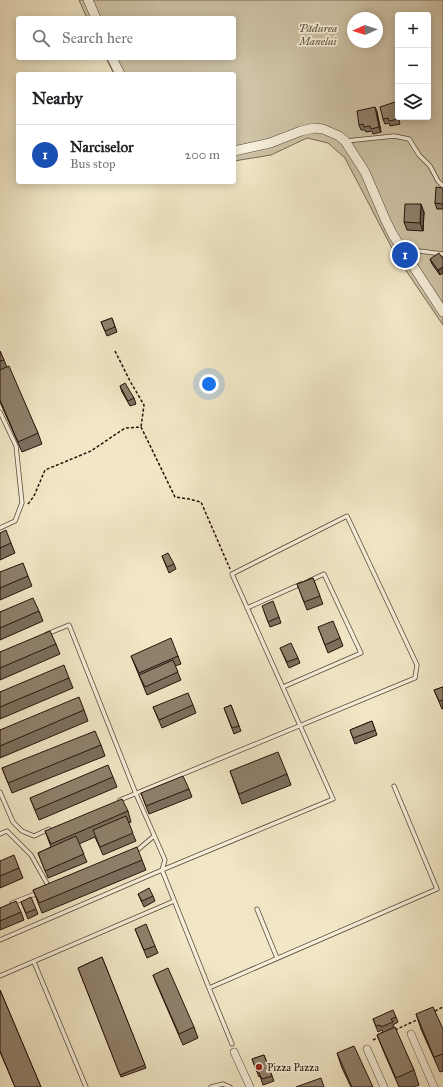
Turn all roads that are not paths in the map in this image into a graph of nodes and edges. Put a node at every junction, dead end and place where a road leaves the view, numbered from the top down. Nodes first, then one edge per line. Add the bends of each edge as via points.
1 (88, 0) edge
2 (95, 16) edge
3 (113, 60) edge
4 (119, 72) edge
5 (345, 141) junction
6 (236, 151) edge
7 (443, 186) edge
8 (405, 251) junction
9 (443, 254) edge
10 (443, 312) edge
11 (0, 412) edge
12 (0, 528) edge
13 (247, 608) junction
14 (41, 636) edge
15 (283, 687) junction
16 (300, 725) junction
17 (394, 786) dead end
18 (0, 792) edge
19 (136, 794) junction
20 (114, 802) edge
21 (56, 827) edge
22 (0, 834) edge
23 (154, 836) junction
24 (128, 856) edge
25 (162, 870) junction
26 (56, 885) edge
27 (49, 888) junction
28 (174, 901) junction
29 (7, 905) edge
30 (257, 909) dead end
31 (0, 940) edge
32 (277, 958) junction
33 (34, 962) junction
34 (0, 976) edge
35 (209, 988) junction
36 (410, 1034) dead end
37 (232, 1044) dead end
38 (368, 1049) dead end
39 (234, 1052) dead end
40 (86, 1087) edge
41 (211, 1087) edge
42 (230, 1087) edge
43 (250, 1087) edge
44 (384, 1087) edge
45 (434, 1087) edge

1 - 2 street
3 - 4 street
5 - 6 street via 330,131 314,128 270,143
5 - 7 lane via 394,136 408,139
5 - 8 street via 365,172 393,235
8 - 9 lane
8 - 10 street
11 - 12 lane via 16,446 22,503 15,521
13 - 15 lane
13 - 15 lane via 324,574 361,653
13 - 16 lane via 232,574 347,516 418,665 415,678
14 - 19 lane via 69,624
15 - 16 lane
16 - 19 lane
16 - 25 lane via 333,799
17 - 32 lane via 437,888
18 - 21 lane via 13,822 22,830 34,836
19 - 20 lane
19 - 23 lane
22 - 27 lane via 7,831 31,855
23 - 24 lane via 136,853
23 - 25 lane via 164,860
25 - 28 lane
25 - 31 lane
26 - 27 lane
27 - 29 lane
28 - 33 lane
28 - 35 lane
30 - 32 lane
32 - 35 lane
33 - 34 lane
33 - 40 lane
35 - 37 lane
36 - 45 street
38 - 44 street
39 - 43 street
41 - 42 lane via 223,1084

